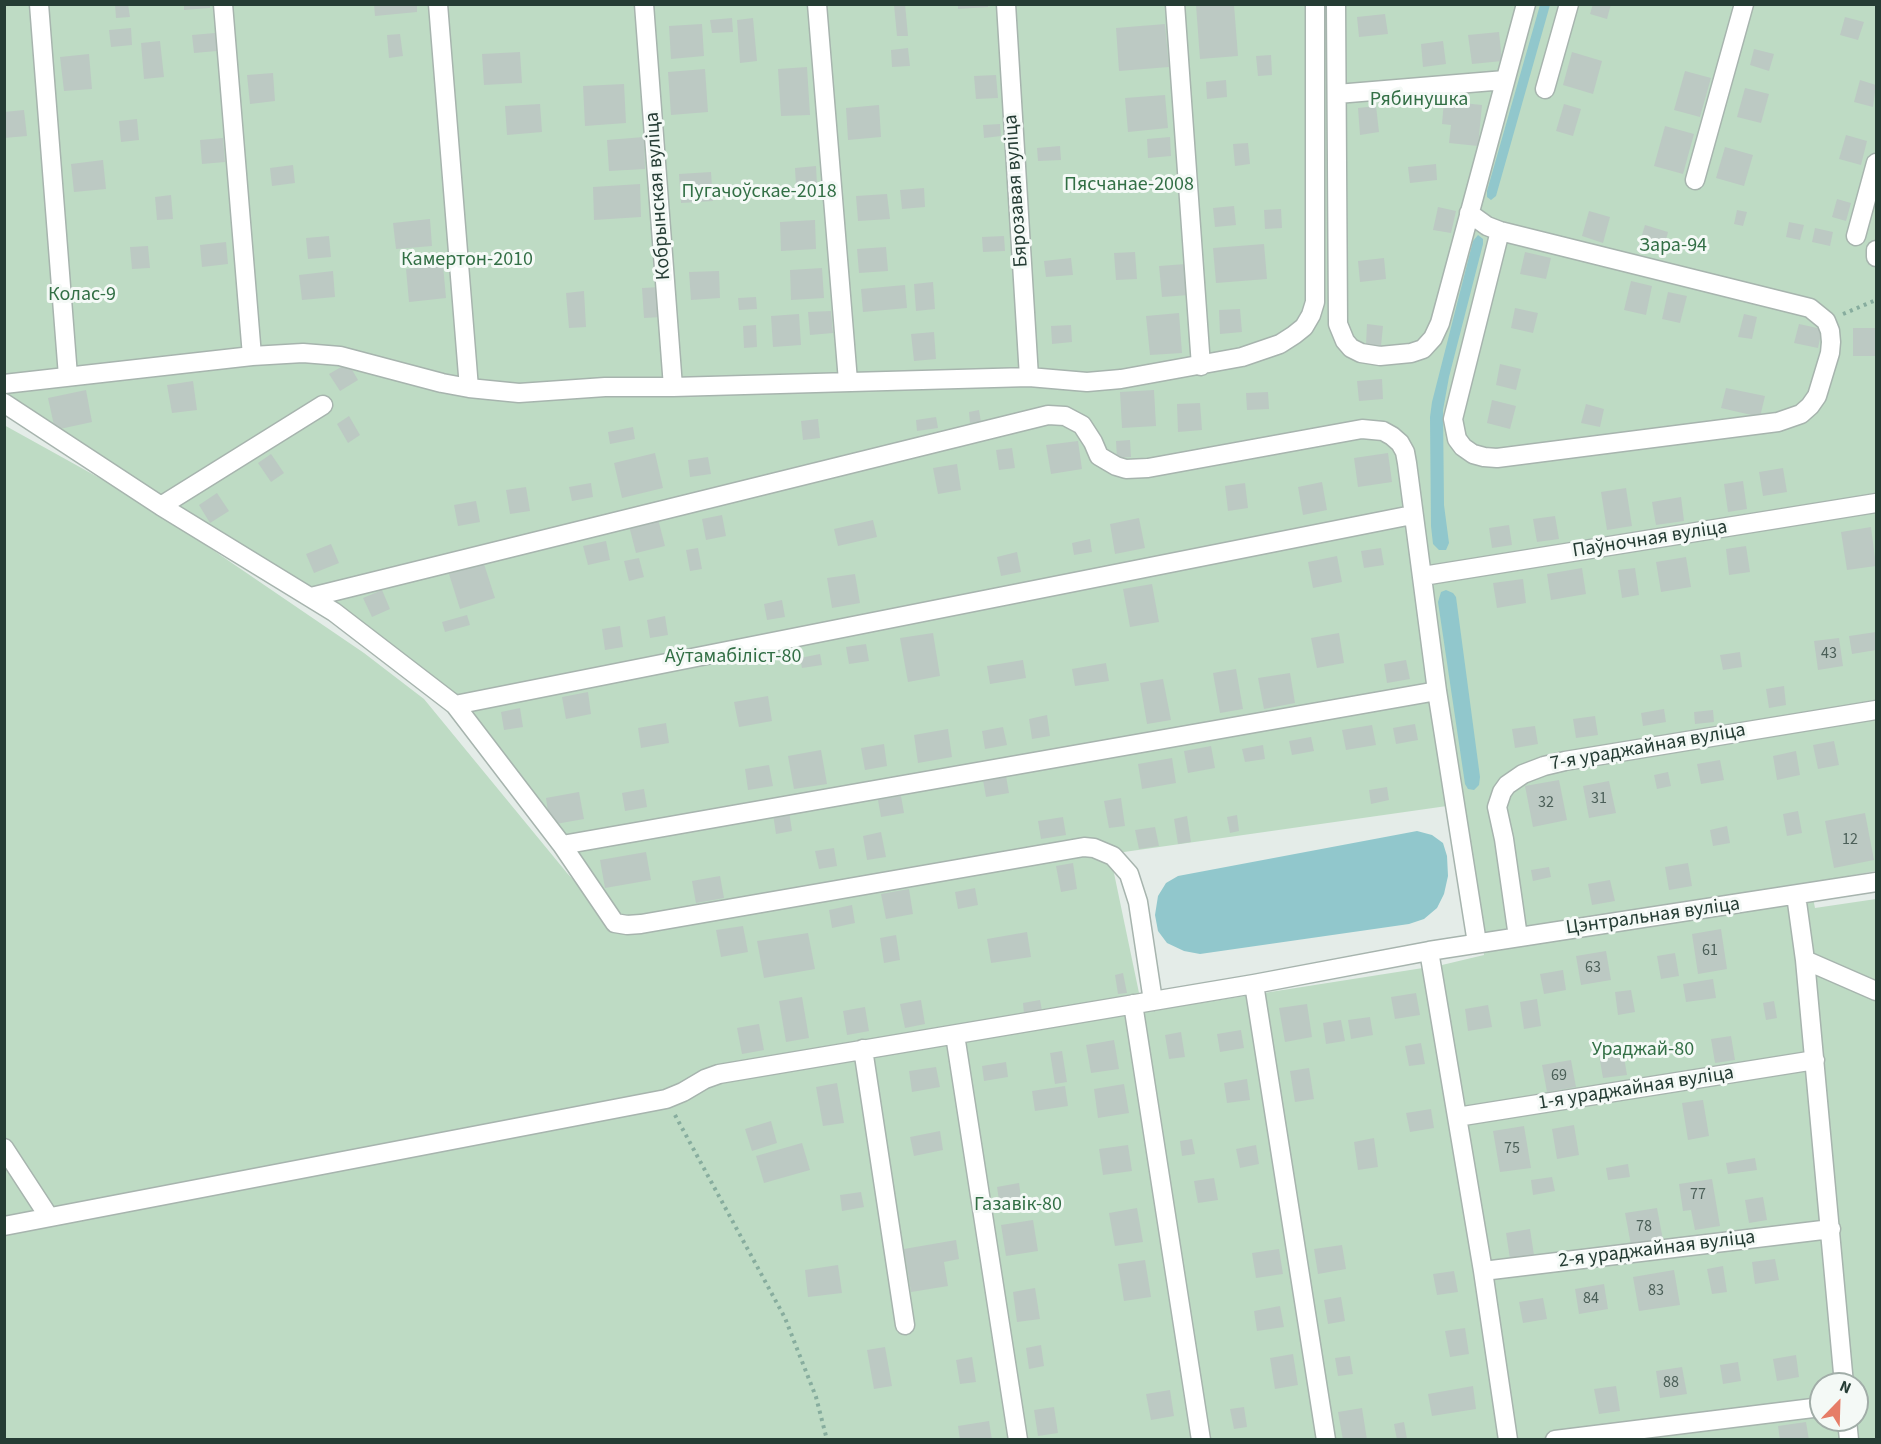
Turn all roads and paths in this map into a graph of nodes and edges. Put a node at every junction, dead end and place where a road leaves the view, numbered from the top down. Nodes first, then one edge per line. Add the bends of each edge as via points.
1 (39, 4) edge
2 (223, 4) edge
3 (438, 4) edge
4 (644, 4) edge
5 (817, 4) edge
6 (1006, 4) edge
7 (1175, 4) edge
8 (1315, 4) edge
9 (1336, 4) edge
10 (1526, 4) edge
11 (1569, 4) edge
12 (1744, 4) edge
13 (1505, 80) junction
14 (1545, 89) dead end
15 (1337, 94) junction
16 (1876, 163) edge
17 (1695, 180) dead end
18 (1469, 213) junction
19 (1500, 231) junction
20 (1856, 236) dead end
21 (1876, 250) edge
22 (1876, 257) edge
23 (1876, 300) edge
24 (1826, 321) junction
25 (252, 356) junction
26 (1202, 366) junction
27 (68, 376) junction
28 (1029, 376) junction
29 (848, 381) junction
30 (4, 384) edge
31 (674, 387) junction
32 (469, 388) junction
33 (4, 403) edge
34 (323, 405) dead end
35 (1876, 503) edge
36 (161, 506) junction
37 (1413, 515) junction
38 (1423, 576) junction
39 (311, 597) junction
40 (1437, 690) junction
41 (455, 705) junction
42 (1876, 710) edge
43 (562, 845) junction
44 (1876, 882) edge
45 (1796, 895) junction
46 (1518, 937) junction
47 (1478, 943) junction
48 (1430, 951) junction
49 (1805, 960) junction
50 (1254, 984) junction
51 (1876, 991) edge
52 (1153, 1001) junction
53 (1133, 1004) junction
54 (955, 1035) junction
55 (862, 1049) junction
56 (1815, 1060) junction
57 (666, 1099) junction
58 (1457, 1117) junction
59 (4, 1148) edge
60 (49, 1217) junction
61 (4, 1226) edge
62 (1831, 1229) junction
63 (1484, 1271) junction
64 (905, 1325) dead end
65 (1843, 1372) edge
66 (1809, 1408) edge
67 (827, 1440) edge
68 (1018, 1440) edge
69 (1201, 1440) edge
70 (1326, 1440) edge
71 (1508, 1440) edge
72 (1555, 1440) edge

1 - 27 lane
2 - 25 lane
3 - 32 lane
4 - 31 lane, Кобрынская вуліца
5 - 29 lane
6 - 28 lane, Бярозавая вуліца
7 - 26 lane
8 - 26 lane via 1317,277 1311,315 1304,327 1280,344
9 - 15 lane
10 - 13 lane
11 - 14 lane
12 - 17 lane
13 - 15 lane
13 - 18 lane
15 - 18 lane via 1338,324 1351,348 1380,356 1411,353 1428,344 1440,323
16 - 20 lane
18 - 19 lane
19 - 24 lane via 1800,305
19 - 24 lane via 1454,419 1457,439 1473,454 1511,457 1791,419 1810,406 1822,385 1832,342
21 - 22 lane
23 - 24 path
25 - 27 lane
25 - 32 lane via 340,356
26 - 28 lane via 1103,381
27 - 30 lane
28 - 29 lane
29 - 31 lane
31 - 32 lane via 519,393
33 - 36 lane
34 - 36 lane
35 - 38 lane, Паўночная вуліца
36 - 39 lane
37 - 38 lane
37 - 39 lane via 1405,452 1400,443 1383,431 1362,429 1126,469 1099,456 1082,424 1065,416 1048,415
37 - 41 lane
38 - 40 lane
39 - 41 lane
40 - 43 lane
40 - 47 lane
41 - 43 lane
42 - 46 lane, 7-я ураджайная вуліца via 1565,761 1523,774 1507,785 1497,807
43 - 52 lane via 615,922 627,925 1094,848 1113,856 1129,874 1138,902
44 - 45 lane, Цэнтральная вуліца
45 - 46 lane, Цэнтральная вуліца
45 - 49 lane
46 - 47 lane, Цэнтральная вуліца
47 - 48 lane, Цэнтральная вуліца
48 - 50 lane, Цэнтральная вуліца
48 - 58 lane
49 - 51 lane
49 - 56 lane
50 - 52 lane, Цэнтральная вуліца
50 - 70 lane
52 - 53 lane, Цэнтральная вуліца
53 - 54 lane, Цэнтральная вуліца
53 - 69 lane
54 - 55 lane, Цэнтральная вуліца
54 - 68 lane
55 - 57 lane, Цэнтральная вуліца via 713,1076
55 - 64 lane
56 - 58 lane, 1-я ураджайная вуліца
56 - 62 lane
57 - 60 lane, Цэнтральная вуліца
57 - 67 path via 785,1318 816,1397
58 - 63 lane
59 - 60 lane
60 - 61 lane, Цэнтральная вуліца
62 - 63 lane, 2-я ураджайная вуліца
62 - 65 lane
63 - 71 lane
66 - 72 lane

